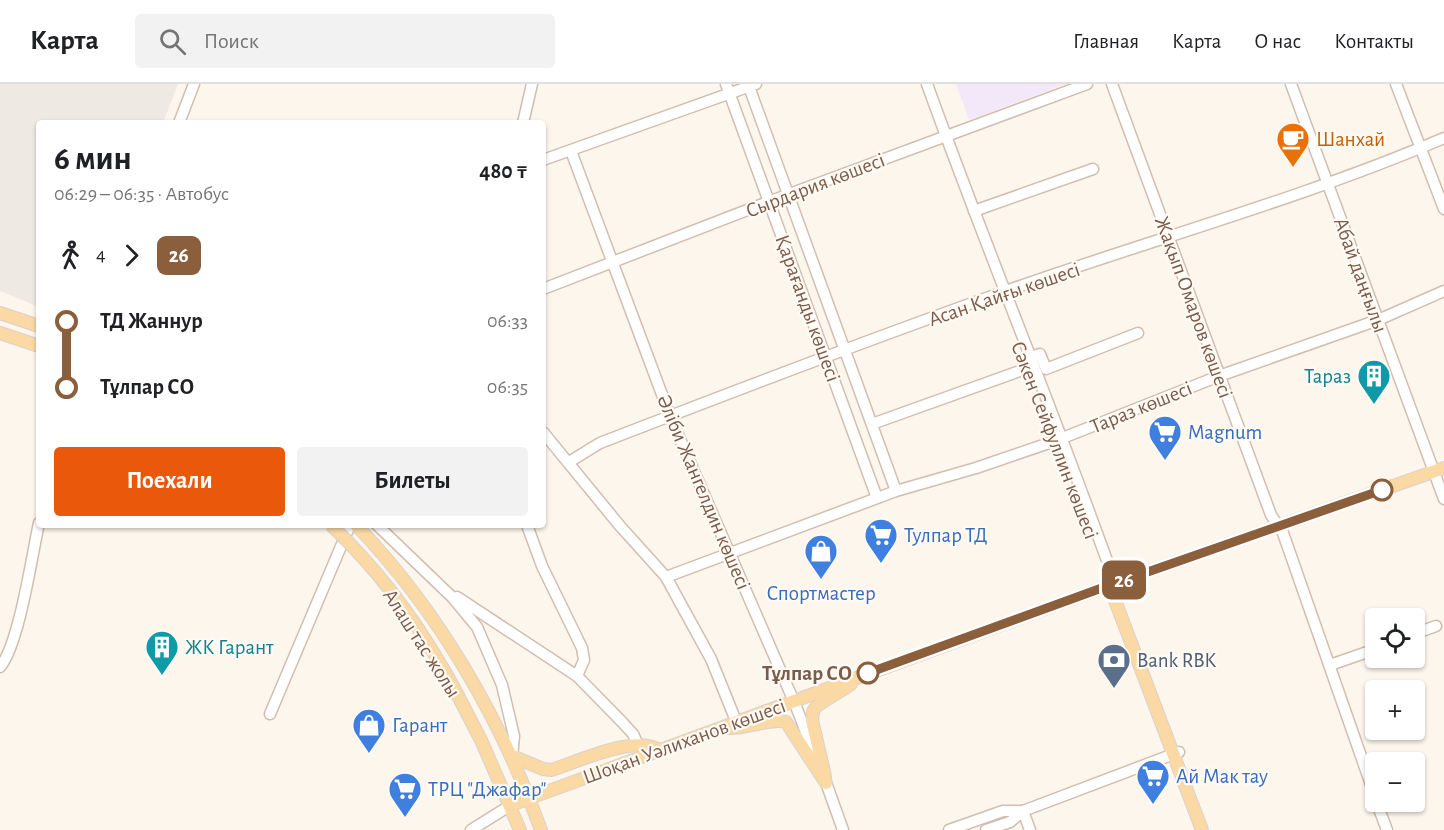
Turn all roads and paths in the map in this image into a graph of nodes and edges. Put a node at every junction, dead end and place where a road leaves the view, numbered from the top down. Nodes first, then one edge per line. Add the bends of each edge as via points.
1 (194, 84) edge
2 (532, 84) edge
3 (921, 84) edge
4 (927, 84) edge
5 (1087, 84) edge
6 (1112, 84) edge
7 (1291, 84) edge
8 (1396, 84) edge
9 (751, 85) edge
10 (728, 89) edge
11 (180, 120) edge
12 (524, 120) edge
13 (943, 137) junction
14 (1444, 138) edge
15 (1421, 148) junction
16 (571, 151) junction
17 (546, 159) edge
18 (1094, 169) dead end
19 (1328, 182) junction
20 (789, 194) junction
21 (768, 202) junction
22 (1444, 209) edge
23 (974, 211) junction
24 (1168, 239) junction
25 (613, 262) junction
26 (546, 288) edge
27 (1444, 291) edge
28 (1002, 293) junction
29 (0, 313) edge
30 (1377, 320) junction
31 (36, 325) edge
32 (0, 333) edge
33 (1137, 333) dead end
34 (36, 345) edge
35 (845, 350) junction
36 (826, 357) junction
37 (1029, 363) junction
38 (1219, 376) junction
39 (670, 416) junction
40 (872, 424) junction
41 (546, 435) edge
42 (1059, 439) junction
43 (569, 462) junction
44 (1439, 470) edge
45 (896, 491) junction
46 (877, 498) junction
47 (1444, 499) edge
48 (1279, 526) junction
49 (38, 528) edge
50 (334, 528) edge
51 (349, 528) edge
52 (359, 528) edge
53 (379, 528) edge
54 (528, 528) edge
55 (729, 554) junction
56 (666, 577) junction
57 (1111, 584) junction
58 (439, 585) junction
59 (1436, 626) dead end
60 (1425, 630) edge
61 (1365, 653) edge
62 (1330, 665) junction
63 (0, 667) edge
64 (863, 675) junction
65 (577, 676) junction
66 (793, 701) junction
67 (270, 714) dead end
68 (736, 721) junction
69 (718, 728) junction
70 (638, 745) junction
71 (659, 750) junction
72 (1176, 754) junction
73 (512, 756) junction
74 (1365, 768) edge
75 (826, 783) junction
76 (530, 799) junction
77 (511, 806) junction
78 (1023, 811) junction
79 (1380, 812) edge
80 (471, 830) edge
81 (520, 830) edge
82 (541, 830) edge
83 (843, 830) edge
84 (949, 830) edge
85 (986, 830) edge
86 (1030, 830) edge
87 (1202, 830) edge
88 (1209, 830) edge
89 (1387, 830) edge

1 - 11 street
2 - 12 street
3 - 13 street, Сәкен Сейфуллин көшесі
4 - 13 street, Сәкен Сейфуллин көшесі
5 - 13 street, Сырдария көшесі
6 - 24 street, Жақып Омаров көшесі
7 - 19 street, Абай даңғылы
8 - 15 street
9 - 10 street
9 - 20 street, Қарағанды көшесі
10 - 16 street
10 - 21 street, Қарағанды көшесі
13 - 20 street, Сырдария көшесі
13 - 23 street, Сәкен Сейфуллин көшесі
13 - 28 street, Сәкен Сейфуллин көшесі
14 - 15 street, Асан Қайғы көшесі
15 - 19 street, Асан Қайғы көшесі
15 - 22 street
16 - 17 street
16 - 25 street, Әліби Жангелдин көшесі
18 - 23 street
19 - 24 street, Асан Қайғы көшесі
19 - 30 street, Абай даңғылы
20 - 21 street, Сырдария көшесі
20 - 35 street, Қарағанды көшесі
21 - 25 street, Сырдария көшесі
21 - 36 street, Қарағанды көшесі
23 - 28 street, Сәкен Сейфуллин көшесі
24 - 28 street, Асан Қайғы көшесі
24 - 38 street, Жақып Омаров көшесі
25 - 26 street, Сырдария көшесі
25 - 39 street, Әліби Жангелдин көшесі
27 - 30 street, Тараз көшесі
28 - 35 street, Асан Қайғы көшесі
28 - 37 street, Сәкен Сейфуллин көшесі
29 - 31 main road
30 - 38 street, Тараз көшесі
30 - 44 street, Абай даңғылы
32 - 34 main road
33 - 37 street via 1046,369 1040,354
35 - 36 street, Асан Қайғы көшесі
35 - 40 street, Қарағанды көшесі
36 - 39 street, Асан Қайғы көшесі
36 - 46 street, Қарағанды көшесі
37 - 40 street
37 - 42 street, Сәкен Сейфуллин көшесі
38 - 42 street, Тараз көшесі
38 - 48 street, Жақып Омаров көшесі via 1271,515
39 - 43 street, Асан Қайғы көшесі via 600,442
39 - 55 street, Әліби Жангелдин көшесі
40 - 45 street, Қарағанды көшесі
41 - 43 street
42 - 45 street, Тараз көшесі
42 - 57 street, Сәкен Сейфуллин көшесі
43 - 56 street
44 - 47 street, Абай даңғылы
44 - 48 main road, Шоқан Уәлиханов көшесі
45 - 46 street, Тараз көшесі
46 - 55 street, Тараз көшесі
48 - 57 main road, Шоқан Уәлиханов көшесі
48 - 62 street, Жақып Омаров көшесі
49 - 63 street via 19,618 8,655
50 - 77 main road, Алаш тас жолы, bridge via 416,626 481,740
51 - 67 street
52 - 73 main road, Алаш тас жолы via 438,627 467,671
53 - 58 street
54 - 65 street via 582,648 584,660
55 - 56 street, Тараз көшесі
55 - 66 street, Әліби Жангелдин көшесі
56 - 68 street via 711,659
57 - 64 main road, Шоқан Уәлиханов көшесі
57 - 72 main road, Сәкен Сейфуллин көшесі
58 - 65 street
58 - 73 street via 477,627 500,679 514,736
59 - 60 street
61 - 62 street
62 - 74 street, Жақып Омаров көшесі
64 - 66 main road, Шоқан Уәлиханов көшесі
64 - 75 main road via 813,710
65 - 70 street via 633,734
66 - 68 main road, Шоқан Уәлиханов көшесі
66 - 75 street, Әліби Жангелдин көшесі
68 - 69 main road, Шоқан Уәлиханов көшесі
69 - 71 main road, Шоқан Уәлиханов көшесі
69 - 75 main road via 740,729 784,720
70 - 71 main road via 651,745
70 - 73 main road via 551,770
71 - 76 main road, Шоқан Уәлиханов көшесі
72 - 78 street
72 - 87 main road, Сәкен Сейфуллин көшесі
72 - 88 main road, Сәкен Сейфуллин көшесі
73 - 76 main road, Алаш тас жолы
75 - 83 street, Әліби Жангелдин көшесі
76 - 77 main road, Шоқан Уәлиханов көшесі
76 - 82 main road, Алаш тас жолы
77 - 80 street, Шоқан Уәлиханов көшесі
77 - 81 main road, Алаш тас жолы
78 - 84 street via 1003,811
78 - 85 street via 1010,822
78 - 86 street
79 - 89 street, Жақып Омаров көшесі

